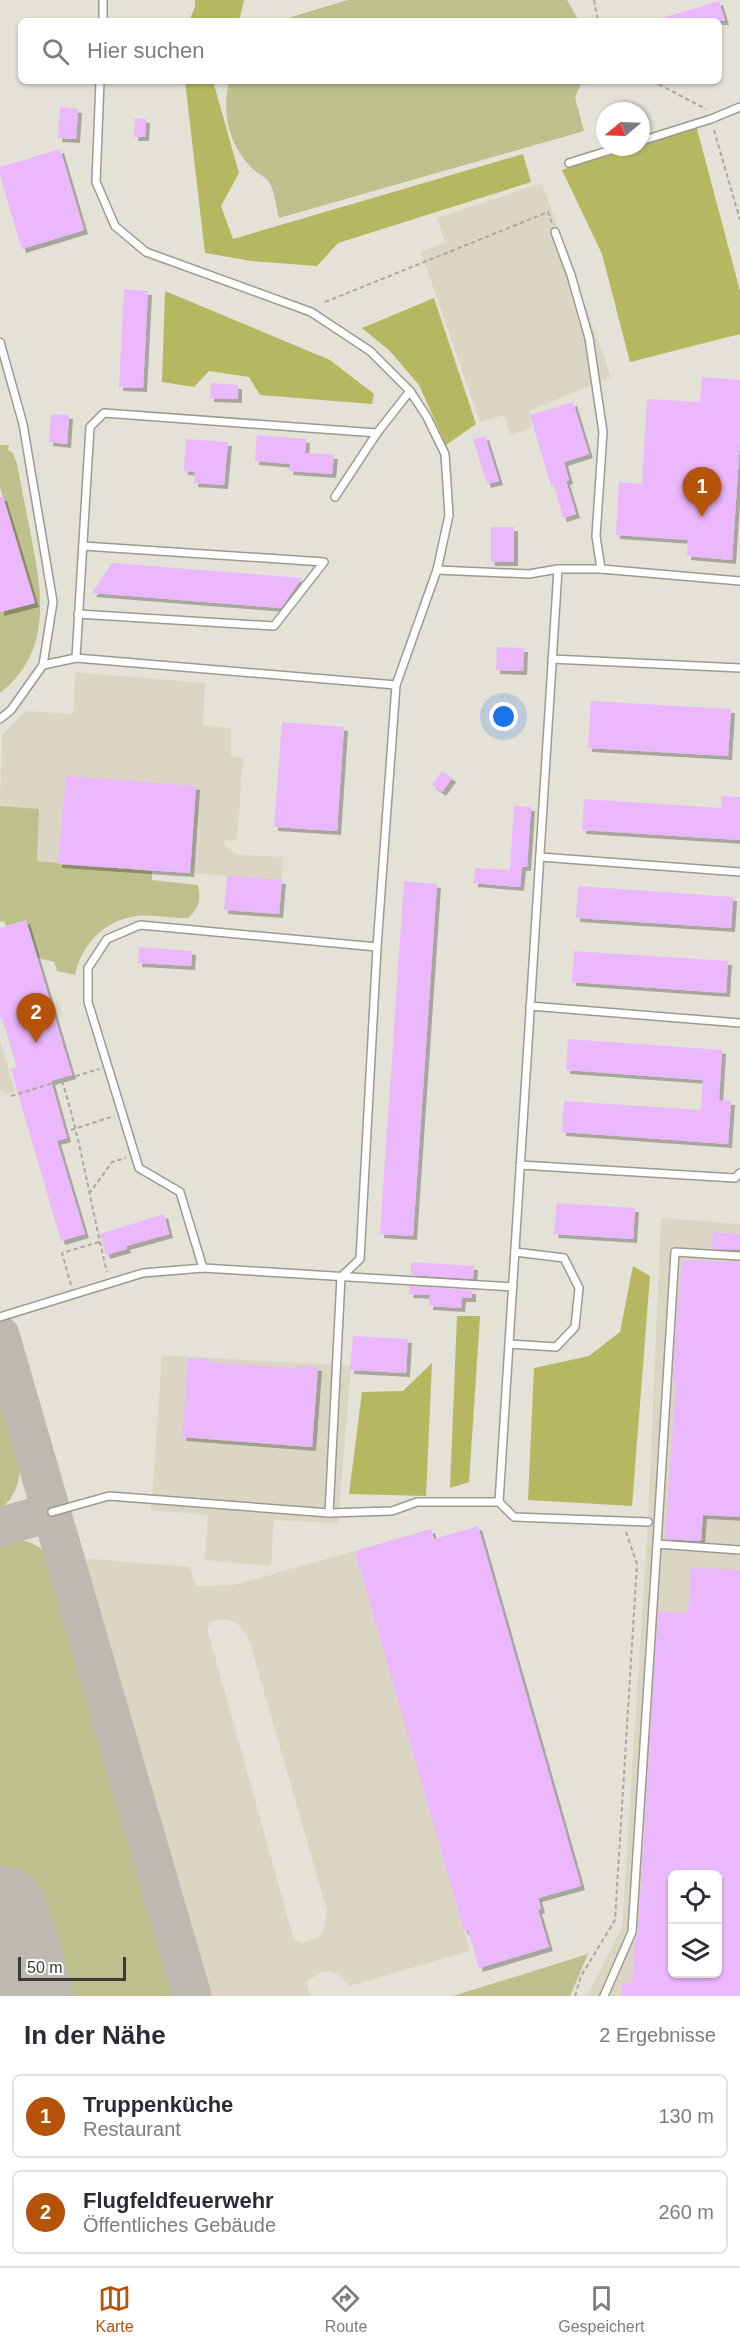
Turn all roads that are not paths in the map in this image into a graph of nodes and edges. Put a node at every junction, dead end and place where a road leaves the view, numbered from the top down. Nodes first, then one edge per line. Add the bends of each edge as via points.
1 (104, 0) edge
2 (103, 18) edge
3 (100, 84) edge
4 (740, 107) edge
5 (650, 138) edge
6 (596, 155) edge
7 (569, 163) dead end
8 (555, 232) road end
9 (0, 342) edge
10 (410, 391) junction
11 (377, 433) junction
12 (335, 497) dead end
13 (82, 546) junction
14 (558, 568) junction
15 (601, 569) junction
16 (437, 570) junction
17 (740, 581) edge
18 (78, 614) junction
19 (76, 658) junction
20 (552, 659) junction
21 (43, 665) junction
22 (740, 668) edge
23 (396, 685) junction
24 (0, 719) edge
25 (540, 857) junction
26 (740, 872) edge
27 (377, 947) junction
28 (530, 1006) junction
29 (740, 1023) edge
30 (520, 1164) junction
31 (740, 1173) edge
32 (515, 1252) junction
33 (740, 1257) edge
34 (203, 1268) junction
35 (341, 1277) junction
36 (513, 1287) junction
37 (0, 1317) edge
38 (509, 1344) junction
39 (499, 1502) junction
40 (51, 1512) dead end
41 (329, 1513) junction
42 (648, 1522) dead end
43 (657, 1544) junction
44 (740, 1550) edge
45 (604, 1996) edge

1 - 2 lane
3 - 10 lane via 96,182 115,226 146,252 311,312 370,351
4 - 5 lane
6 - 7 lane
8 - 15 lane via 589,338 603,432 596,536
9 - 21 lane via 23,424 53,602
10 - 11 lane
10 - 16 lane via 445,454 449,515
11 - 12 lane
11 - 13 lane via 104,413 90,427
13 - 18 lane
13 - 18 lane via 324,562 274,626
14 - 15 lane
14 - 16 lane via 529,574
14 - 20 lane
15 - 17 lane
16 - 23 lane
18 - 19 lane
19 - 21 lane
19 - 23 lane
20 - 22 lane
20 - 25 lane
21 - 24 lane
23 - 27 lane
25 - 26 lane
25 - 28 lane
27 - 34 lane via 140,925 106,939 88,968 88,1002 139,1168 180,1192
27 - 35 lane via 360,1259
28 - 29 lane
28 - 30 lane
30 - 31 lane via 735,1178
30 - 32 lane
32 - 36 lane
32 - 38 lane via 564,1258 579,1288 575,1327 556,1347
33 - 43 lane via 675,1252
34 - 35 lane
34 - 37 lane via 143,1273
35 - 36 lane
35 - 41 lane
36 - 38 lane
38 - 39 lane
39 - 41 lane via 417,1502 392,1511
39 - 42 lane via 514,1517
40 - 41 lane via 109,1496
43 - 44 lane
43 - 45 lane via 632,1932

